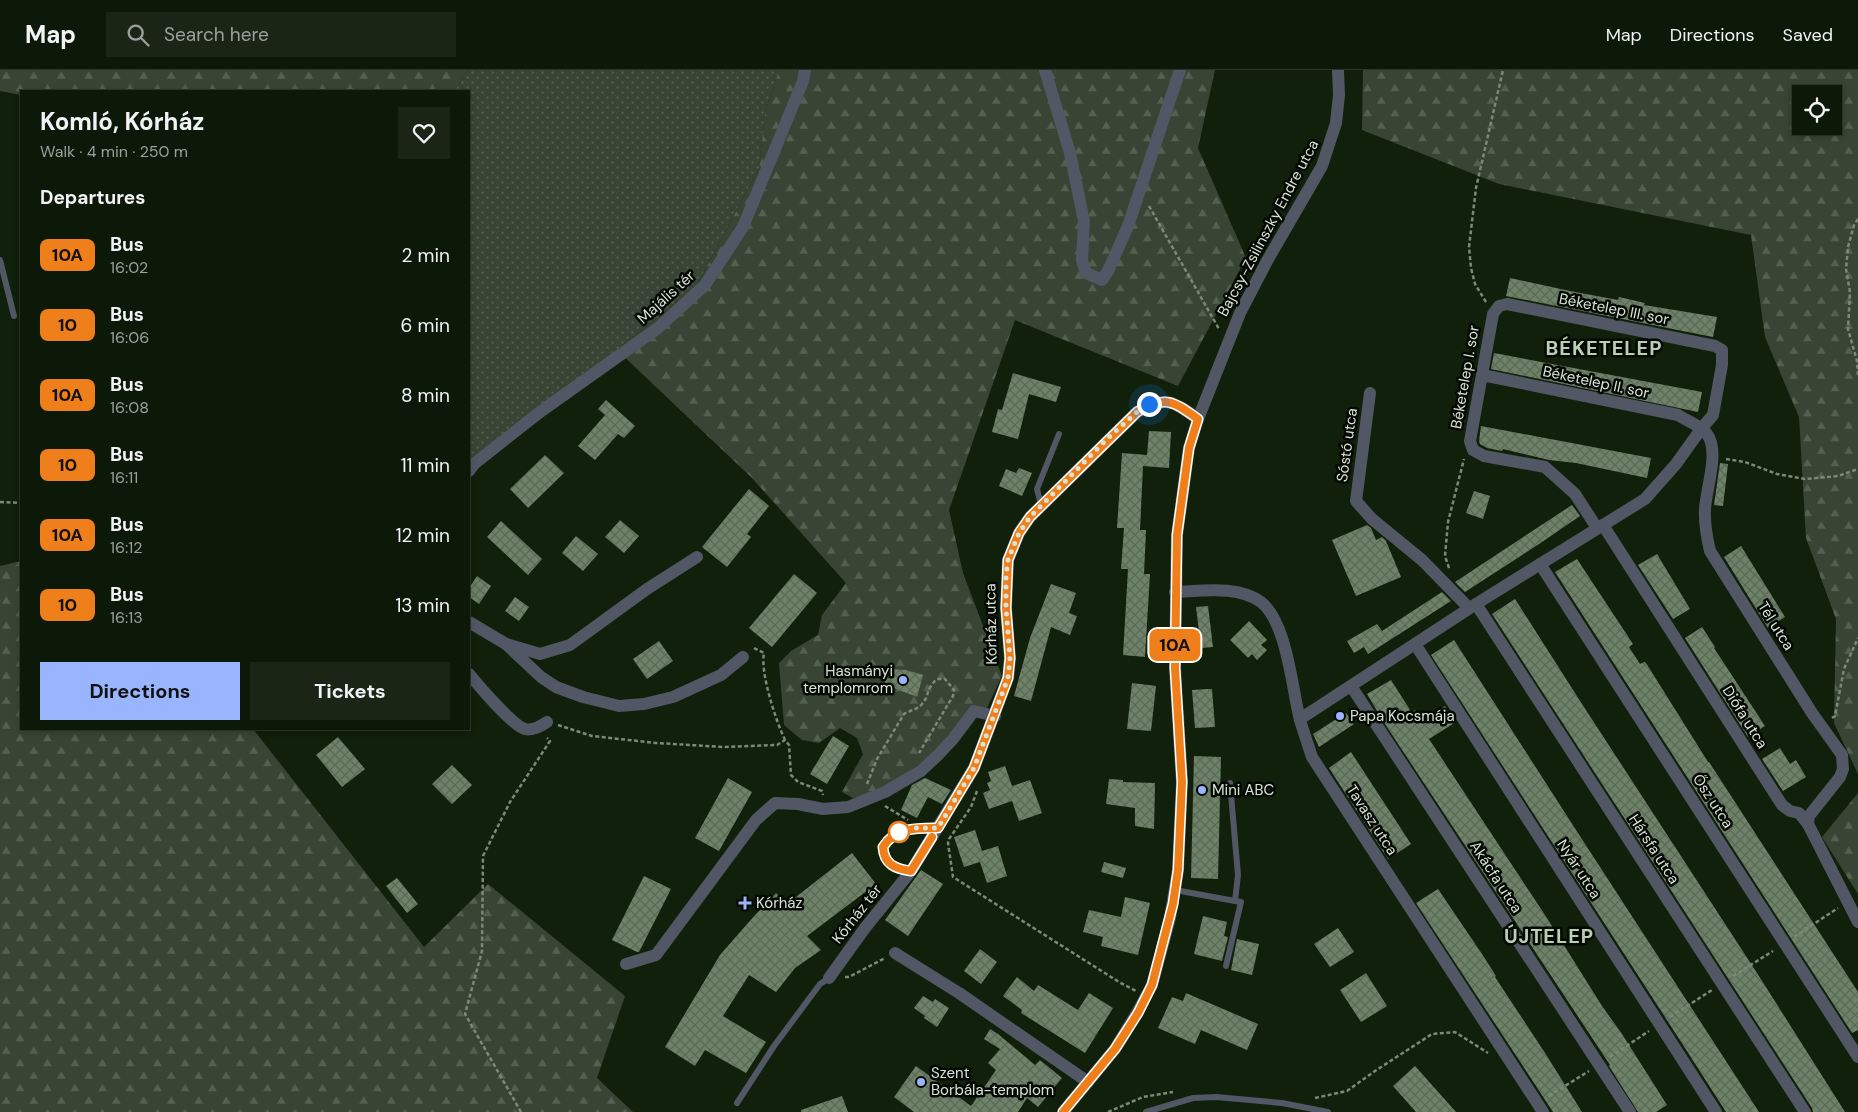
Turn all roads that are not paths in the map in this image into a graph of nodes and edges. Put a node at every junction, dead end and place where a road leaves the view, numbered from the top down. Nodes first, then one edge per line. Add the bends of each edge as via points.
1 (1044, 70) edge
2 (1180, 70) edge
3 (1338, 70) edge
4 (804, 76) edge
5 (0, 260) edge
6 (1496, 310) joint
7 (14, 316) dead end
8 (1482, 374) junction
9 (1370, 393) dead end
10 (1198, 419) junction
11 (1701, 429) junction
12 (1058, 434) dead end
13 (470, 470) edge
14 (1356, 501) joint
15 (1042, 505) junction
16 (1600, 527) junction
17 (697, 557) dead end
18 (1540, 564) junction
19 (1175, 592) junction
20 (1473, 606) junction
21 (470, 623) edge
22 (506, 644) junction
23 (1415, 644) junction
24 (743, 657) dead end
25 (470, 675) edge
26 (1351, 686) junction
27 (995, 716) junction
28 (1300, 720) junction
29 (554, 723) road end
30 (1230, 783) dead end
31 (1808, 824) junction
32 (938, 828) junction
33 (911, 871) junction
34 (1175, 890) junction
35 (1235, 901) junction
36 (1858, 922) edge
37 (895, 953) road end
38 (626, 964) dead end
39 (1226, 966) dead end
40 (829, 978) joint
41 (1858, 1057) edge
42 (1088, 1082) junction
43 (738, 1103) dead end
44 (1540, 1108) edge
45 (1063, 1112) edge
46 (1146, 1112) edge
47 (1328, 1112) edge
48 (1630, 1112) edge
49 (1716, 1112) edge
50 (1805, 1112) edge

1 - 2 street via 1070,153 1084,221 1082,260 1086,273 1102,280 1128,226
3 - 10 street, Bajcsy-Zsilinszky Endre utca via 1336,123 1322,166 1267,261 1227,343
4 - 13 street, Majális tér via 743,227 705,285 658,328 540,412
5 - 7 lane
6 - 8 street, Béketelep I. sor
6 - 11 street, Béketelep III. sor via 1508,304 1722,350 1713,415
8 - 11 street, Béketelep II. sor via 1678,415
8 - 16 street, Béketelep I. sor via 1470,440 1473,450 1484,456 1545,467 1575,494
9 - 14 street, Sóstó utca
10 - 15 street, Kórház utca via 1171,402 1160,400 1149,404 1108,438
10 - 19 street, Bajcsy-Zsilinszky Endre utca via 1189,448 1177,535
11 - 16 street via 1645,499
11 - 31 street, Tél utca via 1708,435 1713,450 1704,511 1710,551 1842,755 1840,777 1809,816
12 - 15 lane via 1037,488
14 - 20 street, Hársfa utca via 1372,519
15 - 27 street, Kórház utca via 1019,533 1008,560 1006,608 1010,658 1008,678
16 - 18 street
16 - 31 street, Diófa utca via 1782,805 1799,813
17 - 22 street via 570,645 540,654
18 - 20 street
18 - 41 street, Ősz utca
19 - 28 street, Tavasz utca via 1227,591 1260,602 1269,610 1276,621
19 - 34 street, Bajcsy-Zsilinszky Endre utca via 1175,668 1182,782
20 - 23 street
20 - 50 street, Hársfa utca
21 - 22 street
22 - 24 street via 556,687 619,706 673,697 721,675
23 - 26 street
23 - 49 street, Nyár utca
25 - 29 street via 515,724 526,730
26 - 28 street
26 - 48 street, Akácfa utca
27 - 32 street, Kórház utca via 974,768
27 - 38 street via 974,711 953,739 920,771 885,792 848,807 776,803 756,820 656,955
28 - 44 street, Tavasz utca via 1312,757
30 - 35 lane via 1238,875
31 - 36 street, Diófa utca
32 - 33 street, Kórház utca
32 - 33 lane via 913,828 892,835 883,847 886,861
33 - 40 street, Kórház tér
34 - 35 lane
34 - 42 street, Bajcsy-Zsilinszky Endre utca via 1152,985 1115,1049
35 - 39 lane via 1241,902
37 - 42 street
40 - 43 lane via 820,984 774,1046
42 - 45 street, Bajcsy-Zsilinszky Endre utca
46 - 47 lane via 1193,1098 1216,1097 1282,1103

